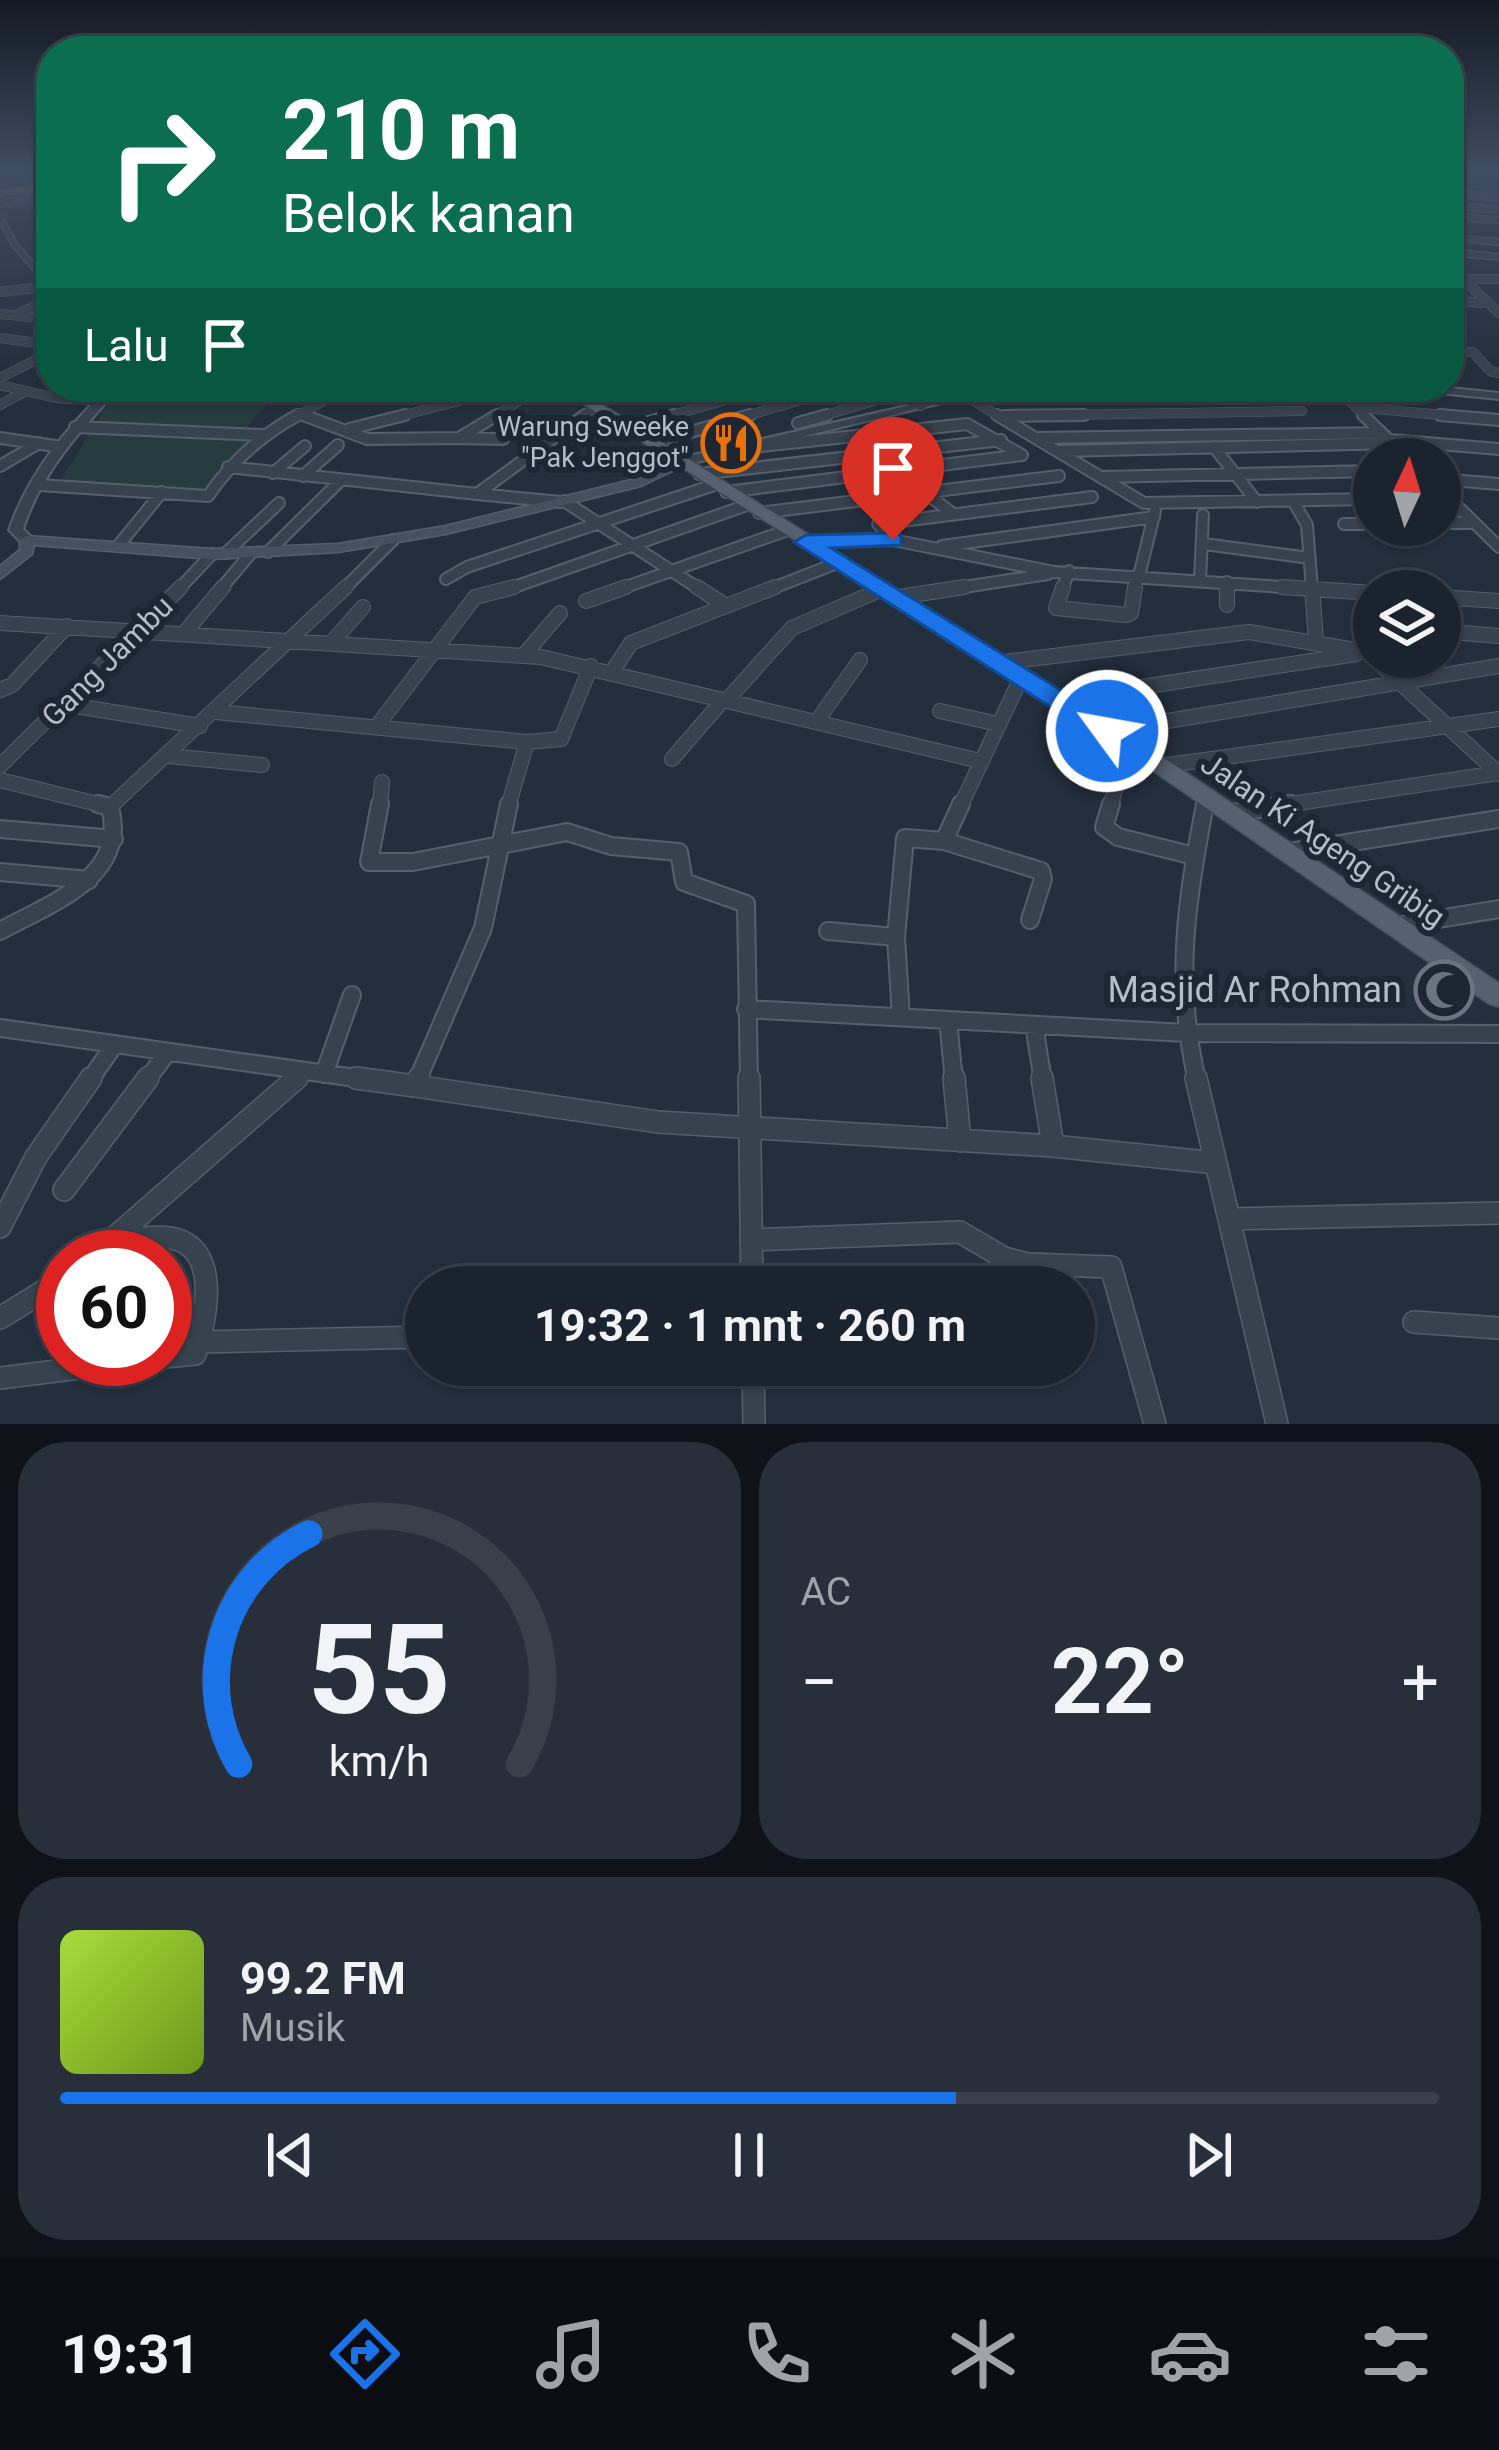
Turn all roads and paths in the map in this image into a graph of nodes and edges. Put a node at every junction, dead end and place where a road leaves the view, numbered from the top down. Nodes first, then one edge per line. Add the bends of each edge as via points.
1 (11, 237) edge
2 (1464, 241) edge
3 (1499, 242) edge
4 (1464, 254) edge
5 (1499, 256) edge
6 (36, 272) edge
7 (1464, 279) edge
8 (1499, 279) edge
9 (1464, 282) edge
10 (1468, 283) junction
11 (36, 290) edge
12 (0, 292) edge
13 (1499, 292) edge
14 (36, 301) edge
15 (1464, 304) edge
16 (1495, 307) edge
17 (0, 314) edge
18 (15, 316) junction
19 (36, 318) edge
20 (0, 338) edge
21 (36, 345) edge
22 (1464, 352) edge
23 (36, 358) edge
24 (1499, 373) edge
25 (0, 383) edge
26 (26, 392) junction
27 (1464, 393) edge
28 (36, 394) edge
29 (1499, 396) edge
30 (99, 402) edge
31 (320, 402) edge
32 (455, 402) edge
33 (517, 402) edge
34 (590, 402) edge
35 (601, 402) edge
36 (718, 402) edge
37 (793, 402) edge
38 (858, 402) edge
39 (913, 402) edge
40 (938, 402) edge
41 (978, 402) edge
42 (1178, 402) edge
43 (1294, 402) edge
44 (1350, 402) edge
45 (0, 405) edge
46 (921, 406) junction
47 (1355, 407) junction
48 (1302, 411) junction
49 (299, 413) junction
50 (1187, 413) junction
51 (999, 416) junction
52 (1499, 420) edge
53 (75, 427) junction
54 (627, 428) junction
55 (350, 429) junction
56 (812, 431) junction
57 (1324, 434) junction
58 (264, 435) junction
59 (1205, 435) junction
60 (861, 437) junction
61 (0, 438) edge
62 (459, 438) junction
63 (1037, 438) junction
64 (1375, 438) edge
65 (1387, 438) edge
66 (503, 439) dead end
67 (1001, 440) junction
68 (1353, 441) edge
69 (39, 443) junction
70 (652, 443) junction
71 (304, 446) dead end
72 (338, 446) dead end
73 (1461, 446) edge
74 (62, 447) junction
75 (1214, 447) junction
76 (738, 448) junction
77 (1499, 449) edge
78 (1059, 451) junction
79 (877, 454) junction
80 (0, 466) edge
81 (228, 467) junction
82 (1353, 471) edge
83 (898, 472) junction
84 (273, 473) junction
85 (1236, 474) junction
86 (303, 476) junction
87 (1059, 476) dead end
88 (1102, 477) junction
89 (705, 478) junction
90 (1461, 480) edge
91 (340, 481) junction
92 (39, 484) junction
93 (1499, 484) edge
94 (162, 492) junction
95 (924, 493) junction
96 (477, 494) junction
97 (1092, 497) dead end
98 (1353, 500) edge
99 (563, 501) junction
100 (1292, 501) junction
101 (1257, 502) junction
102 (279, 503) dead end
103 (753, 509) junction
104 (1155, 510) junction
105 (1461, 511) edge
106 (952, 513) junction
107 (1203, 515) dead end
108 (599, 524) junction
109 (1344, 524) dead end
110 (1353, 524) edge
111 (1461, 524) edge
112 (1476, 525) junction
113 (0, 528) edge
114 (1499, 529) edge
115 (21, 535) junction
116 (797, 536) junction
117 (393, 540) junction
118 (893, 540) junction
119 (1204, 544) junction
120 (633, 545) junction
121 (118, 546) junction
122 (931, 547) junction
123 (1499, 547) edge
124 (260, 553) junction
125 (219, 554) junction
126 (1310, 558) junction
127 (837, 562) junction
128 (672, 571) junction
129 (1061, 572) junction
130 (0, 574) edge
131 (1138, 576) junction
132 (446, 579) dead end
133 (1200, 580) junction
134 (1227, 582) junction
135 (1312, 588) junction
136 (1353, 591) edge
137 (887, 594) junction
138 (1461, 598) edge
139 (586, 601) dead end
140 (1499, 601) edge
141 (1228, 605) dead end
142 (726, 606) junction
143 (363, 607) dead end
144 (560, 613) dead end
145 (0, 622) edge
146 (67, 626) junction
147 (141, 630) junction
148 (186, 631) junction
149 (1461, 633) edge
150 (1499, 636) edge
151 (294, 639) junction
152 (1316, 640) junction
153 (333, 641) junction
154 (437, 649) junction
155 (1353, 649) edge
156 (1353, 654) edge
157 (523, 656) junction
158 (860, 660) dead end
159 (997, 663) junction
160 (591, 666) junction
161 (1499, 666) edge
162 (612, 672) junction
163 (1021, 678) junction
164 (1396, 678) edge
165 (1400, 682) junction
166 (0, 690) edge
167 (725, 700) junction
168 (1058, 700) junction
169 (63, 704) junction
170 (940, 711) dead end
171 (216, 712) junction
172 (1499, 719) edge
173 (817, 722) junction
174 (998, 724) junction
175 (200, 726) junction
176 (377, 726) junction
177 (1448, 726) junction
178 (1107, 731) junction
179 (527, 742) junction
180 (1130, 745) junction
181 (169, 756) junction
182 (673, 759) dead end
183 (980, 761) junction
184 (262, 765) dead end
185 (0, 766) edge
186 (1161, 766) junction
187 (1498, 773) edge
188 (0, 780) edge
189 (382, 782) dead end
190 (1207, 796) junction
191 (110, 807) junction
192 (1232, 813) junction
193 (1499, 819) edge
194 (0, 829) edge
195 (114, 839) junction
196 (944, 841) junction
197 (496, 849) junction
198 (1289, 852) junction
199 (1194, 856) junction
200 (0, 872) edge
201 (89, 880) junction
202 (1499, 909) edge
203 (1030, 920) dead end
204 (5, 924) edge
205 (1396, 926) junction
206 (828, 931) dead end
207 (896, 937) junction
208 (1499, 973) edge
209 (1472, 978) junction
210 (352, 995) dead end
211 (1499, 997) edge
212 (746, 1009) junction
213 (901, 1017) junction
214 (948, 1020) junction
215 (1034, 1025) junction
216 (0, 1028) edge
217 (1186, 1033) junction
218 (1499, 1034) edge
219 (115, 1044) junction
220 (167, 1053) junction
221 (314, 1073) junction
222 (416, 1086) junction
223 (747, 1130) junction
224 (960, 1141) junction
225 (1053, 1146) junction
226 (1216, 1163) junction
227 (64, 1190) dead end
228 (1499, 1213) edge
229 (1231, 1219) junction
230 (0, 1227) edge
231 (126, 1230) edge
232 (751, 1240) junction
233 (192, 1251) edge
234 (752, 1266) edge
235 (36, 1296) edge
236 (0, 1318) edge
237 (1414, 1322) dead end
238 (1499, 1328) edge
239 (405, 1337) edge
240 (200, 1342) junction
241 (192, 1354) edge
242 (36, 1374) edge
243 (0, 1378) edge
244 (753, 1386) edge
245 (754, 1424) edge
246 (1155, 1424) edge
247 (1277, 1424) edge

1 - 6 street
2 - 3 street
4 - 5 street
7 - 10 street
8 - 10 street
9 - 10 street
10 - 13 street
10 - 16 street
11 - 12 street
14 - 18 street
15 - 16 street
17 - 18 street
18 - 19 street
20 - 21 street
22 - 24 street
23 - 25 street
25 - 26 street
26 - 28 street
26 - 45 street
27 - 29 street
30 - 53 street
31 - 49 street
32 - 55 street
33 - 62 street
34 - 96 street
35 - 54 main road, Jalan Ki Ageng Gribig
36 - 54 street
37 - 70 street
38 - 56 street via 798,423
39 - 46 street
40 - 46 street
41 - 51 street
42 - 50 street
43 - 48 street
44 - 47 street
46 - 56 street
47 - 52 street
47 - 65 street
48 - 50 street
48 - 57 street
49 - 55 street
49 - 58 street
50 - 51 street
50 - 59 street
51 - 63 street
53 - 58 street
53 - 74 street
54 - 70 main road, Jalan Ki Ageng Gribig
55 - 62 street via 367,439
56 - 76 street
57 - 59 street
57 - 64 street
58 - 81 street
59 - 63 street
60 - 67 street via 972,424
60 - 76 street
60 - 79 street
61 - 69 street
62 - 66 street
63 - 78 street
67 - 79 street
67 - 83 street via 1022,458
68 - 75 street
69 - 74 street
69 - 80 street
70 - 89 main road, Jalan Ki Ageng Gribig
71 - 84 street
72 - 86 street
73 - 77 street
74 - 92 street
75 - 78 street
75 - 85 street
76 - 89 street
78 - 88 street
79 - 83 street
79 - 89 street
81 - 84 street
81 - 94 street via 208,496
82 - 85 street
83 - 89 street
83 - 95 street
84 - 86 street
85 - 88 street
85 - 101 street
86 - 91 street
87 - 95 street
88 - 104 street
89 - 99 main road via 636,483
89 - 103 main road, Jalan Ki Ageng Gribig
89 - 108 street
90 - 93 street
91 - 96 street
91 - 124 street
92 - 94 street
92 - 115 street
94 - 121 street
95 - 103 street
95 - 106 street
96 - 99 street
97 - 106 street
98 - 100 street
99 - 108 street
99 - 117 main road
100 - 101 street
100 - 126 street via 1307,525
101 - 104 street
102 - 125 street, Gang Jambu
103 - 116 main road, Jalan Ki Ageng Gribig
103 - 120 street
104 - 122 street
104 - 131 street
105 - 112 street
106 - 118 street via 878,524
107 - 119 street
108 - 120 street
108 - 132 street
109 - 110 street
111 - 112 street
112 - 114 street
112 - 123 street
113 - 115 street
115 - 121 main road
115 - 130 main road via 27,550
116 - 118 street
116 - 127 main road, Jalan Ki Ageng Gribig
116 - 128 street
117 - 124 main road
117 - 151 street
118 - 122 street
119 - 126 street
119 - 133 street
120 - 128 street
120 - 154 street via 475,596
121 - 125 main road
122 - 129 street
124 - 125 main road
124 - 148 street
125 - 147 street, Gang Jambu
126 - 135 street
127 - 137 main road, Jalan Ki Ageng Gribig
127 - 142 street
128 - 139 street
128 - 142 street
129 - 131 street
129 - 131 street via 1056,608 1126,615
129 - 137 street
131 - 133 street
133 - 134 street
134 - 135 street
134 - 141 street
135 - 136 street
135 - 152 street
137 - 159 main road, Jalan Ki Ageng Gribig
137 - 167 street via 792,628
138 - 140 street
142 - 162 street via 632,643
143 - 153 street
144 - 157 street
145 - 146 street
146 - 147 street
146 - 166 street
147 - 148 street
147 - 169 street, Gang Jambu
148 - 151 street
149 - 150 street
151 - 153 street
151 - 171 street
152 - 155 street
152 - 159 street via 1249,632
153 - 154 street
154 - 157 street
154 - 176 street
156 - 168 street
157 - 160 street
158 - 173 street
159 - 163 main road, Jalan Ki Ageng Gribig
160 - 162 street
160 - 179 street via 561,739
161 - 165 street
162 - 167 street
163 - 168 main road, Jalan Ki Ageng Gribig
163 - 174 street
164 - 165 street
165 - 177 street
165 - 178 street
167 - 173 street
167 - 182 street
168 - 178 main road, Jalan Ki Ageng Gribig
169 - 175 street
169 - 185 street, Gang Jambu
170 - 174 street
171 - 175 street
171 - 176 street
172 - 177 street
173 - 183 street
174 - 183 street
175 - 181 street
176 - 179 street
177 - 186 street
177 - 187 street
178 - 180 main road, Jalan Ki Ageng Gribig
179 - 197 street
180 - 186 main road, Jalan Ki Ageng Gribig
180 - 199 street via 1104,827
181 - 184 street
181 - 191 street
183 - 196 street
186 - 190 main road, Jalan Ki Ageng Gribig
187 - 192 street
188 - 191 street
189 - 197 street via 369,862
190 - 192 main road, Jalan Ki Ageng Gribig
190 - 199 street
191 - 195 street
192 - 198 main road, Jalan Ki Ageng Gribig
193 - 198 street
194 - 195 street
195 - 201 street
196 - 203 street via 1041,871
196 - 207 street via 904,838
197 - 212 street via 567,832 611,847 679,852 684,882 746,904
197 - 222 street via 483,928
198 - 205 main road, Jalan Ki Ageng Gribig
199 - 217 street via 1184,913
200 - 201 street
201 - 204 street
202 - 205 street
205 - 209 main road, Jalan Ki Ageng Gribig
206 - 207 street
207 - 213 street
208 - 209 street
209 - 211 main road, Jalan Ki Ageng Gribig
210 - 221 street
212 - 213 street
212 - 223 street
213 - 214 street
214 - 215 street
214 - 224 street
215 - 217 street
215 - 225 street
216 - 219 street
217 - 218 street
217 - 226 street
219 - 220 street
219 - 230 street via 36,1156
220 - 221 street
220 - 227 street
221 - 222 street
221 - 231 street
222 - 223 street
223 - 224 street
223 - 232 street
224 - 225 street
225 - 226 street
226 - 229 street
228 - 229 street
229 - 247 street
232 - 234 street
232 - 246 street via 960,1232 1028,1264 1111,1267
233 - 240 street via 206,1280
235 - 236 street
237 - 238 street
239 - 240 street
240 - 241 street
242 - 243 street
244 - 245 street

